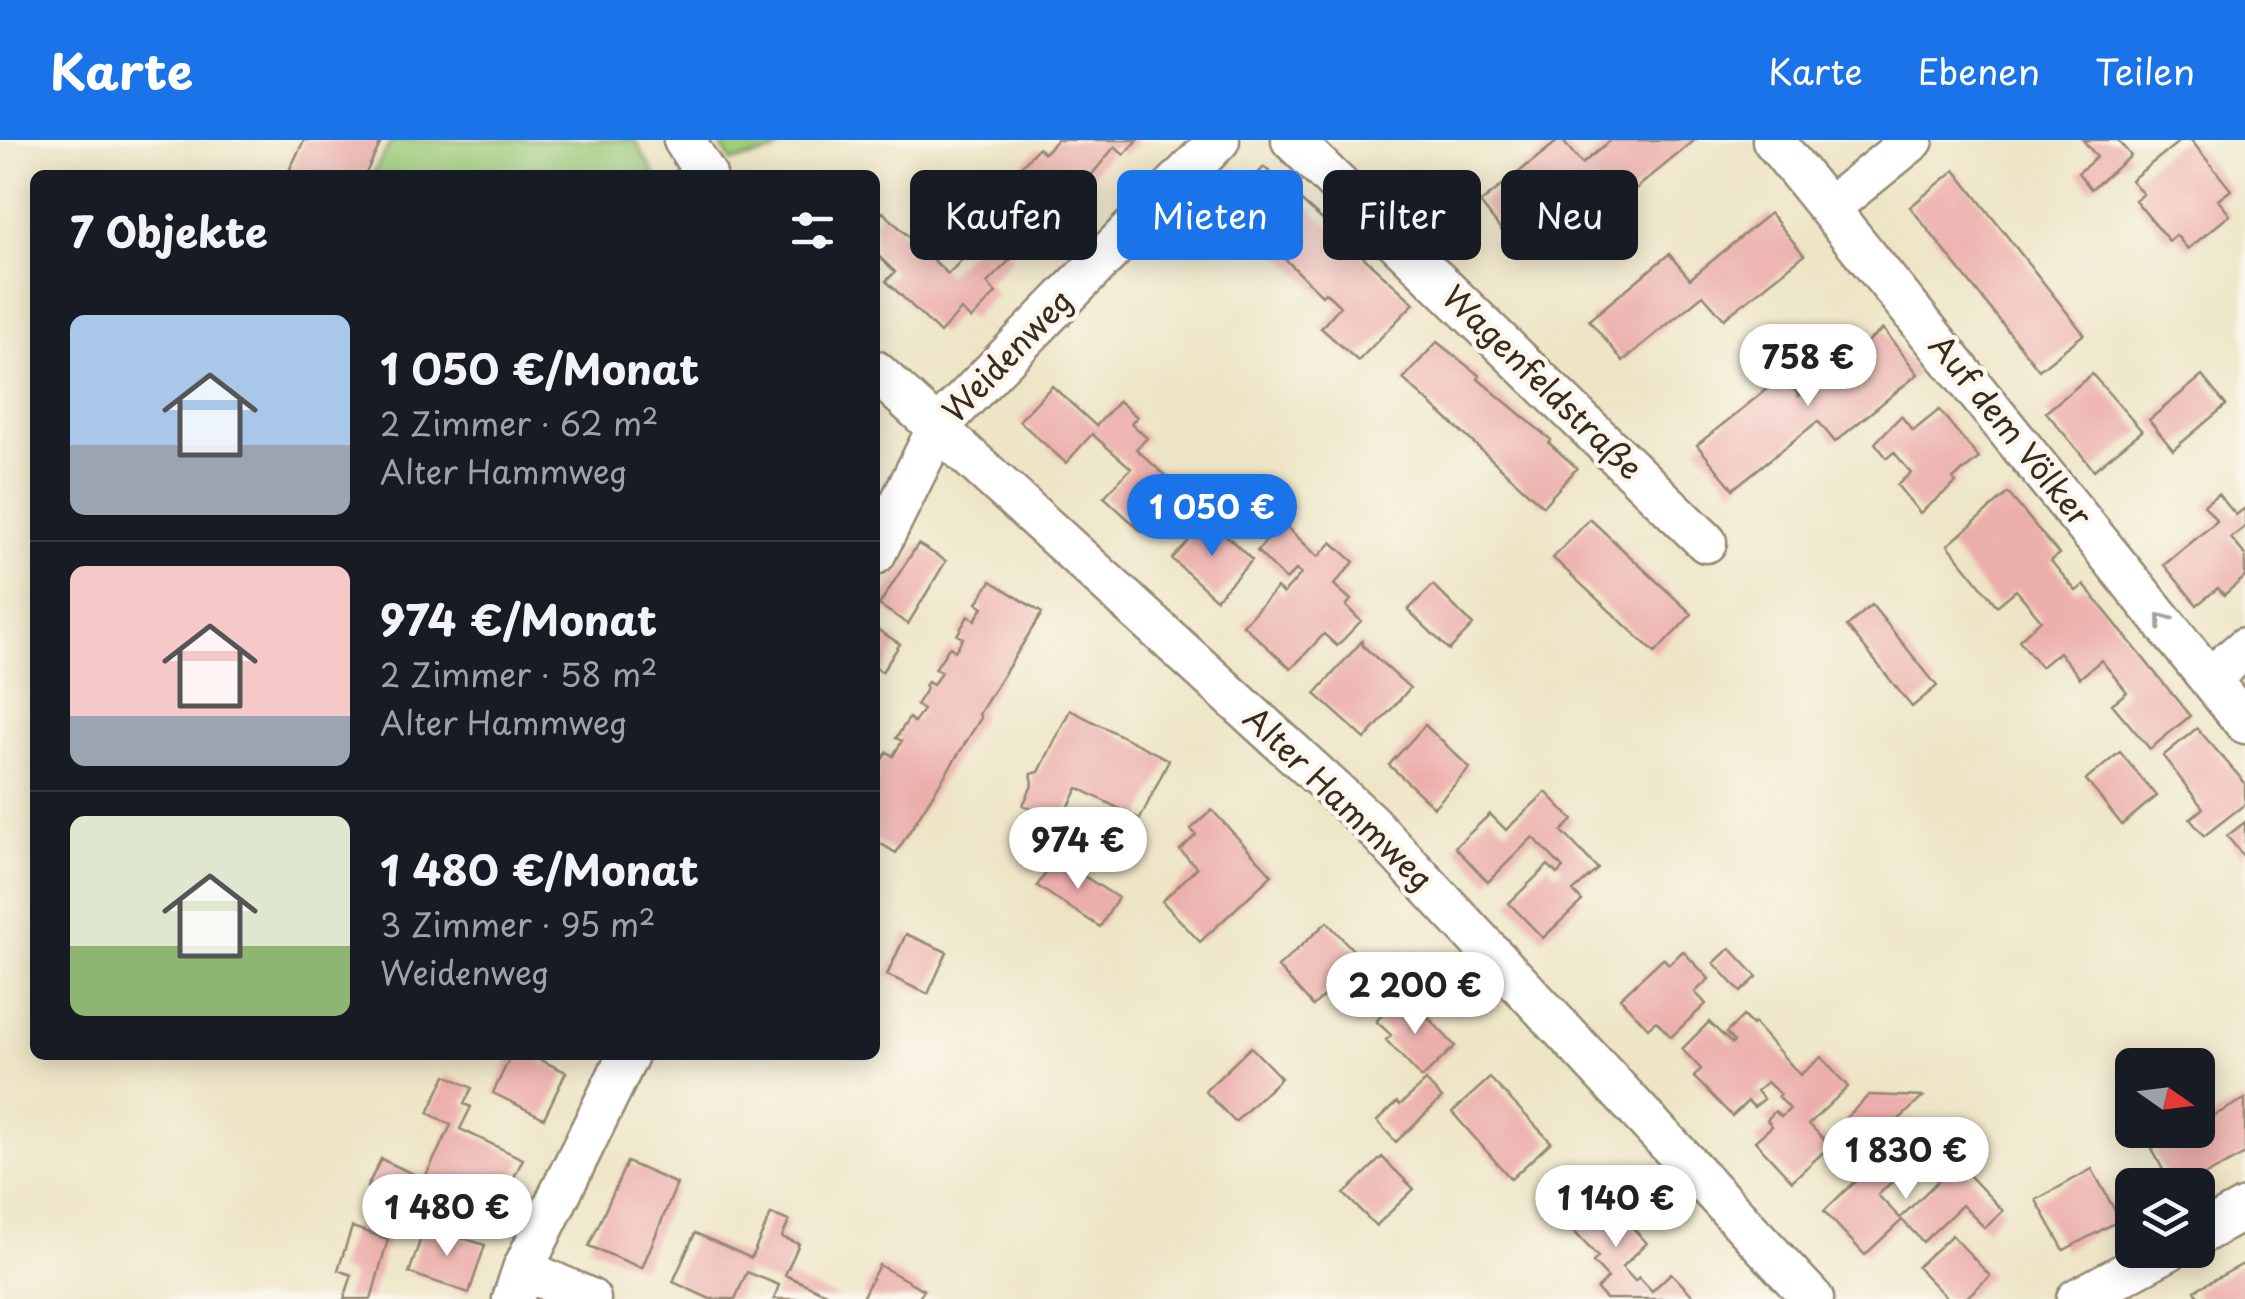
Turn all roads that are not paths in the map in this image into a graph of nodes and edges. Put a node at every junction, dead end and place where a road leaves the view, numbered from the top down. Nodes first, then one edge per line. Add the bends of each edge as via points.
1 (684, 140) edge
2 (1218, 140) edge
3 (1292, 140) edge
4 (1772, 140) edge
5 (1913, 140) edge
6 (703, 170) edge
7 (1828, 208) junction
8 (880, 375) edge
9 (938, 427) junction
10 (1706, 542) dead end
11 (880, 544) edge
12 (2245, 648) edge
13 (2210, 678) junction
14 (2245, 723) edge
15 (626, 1060) edge
16 (2245, 1209) edge
17 (2215, 1226) edge
18 (2135, 1268) edge
19 (518, 1284) edge
20 (590, 1299) edge
21 (1813, 1299) edge
22 (2077, 1299) edge

1 - 6 street
2 - 9 street, Weidenweg
3 - 10 street, Wagenfeldstraße
4 - 7 street, Auf dem Völker
5 - 7 street
13 -> 7 street, Auf dem Völker
8 - 9 street, Alter Hammweg
9 - 11 street, Weidenweg
9 - 21 street, Alter Hammweg via 1369,822
12 - 13 street
13 - 14 street, Auf dem Völker
15 - 19 street
16 - 17 street
18 - 22 street
19 - 20 street

